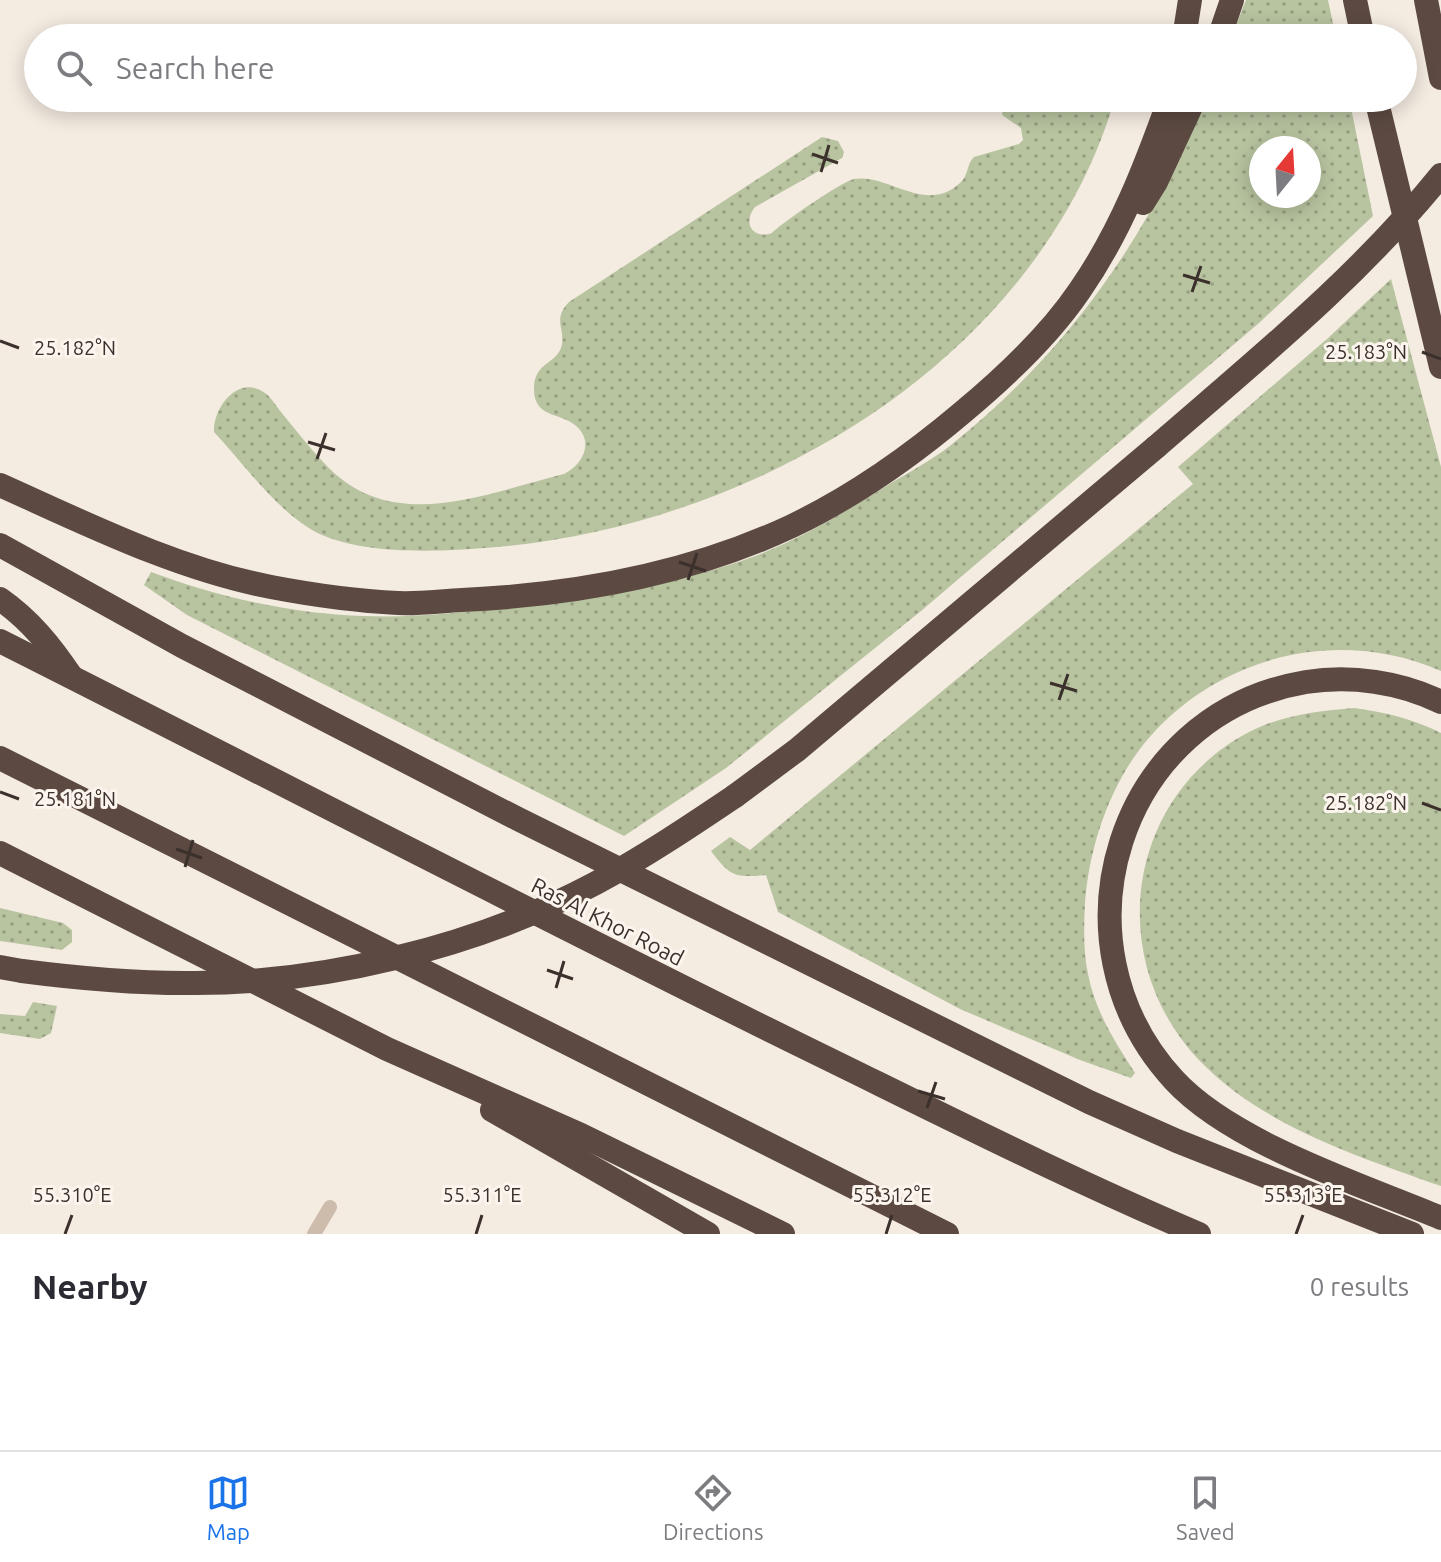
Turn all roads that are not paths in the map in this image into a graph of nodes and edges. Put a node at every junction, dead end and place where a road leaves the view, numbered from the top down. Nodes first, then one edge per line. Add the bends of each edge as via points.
1 (1190, 0) edge
2 (1232, 0) edge
3 (1355, 0) edge
4 (1426, 0) edge
5 (1186, 24) edge
6 (1224, 24) edge
7 (1360, 24) edge
8 (1441, 78) edge
9 (1165, 112) edge
10 (1188, 112) edge
11 (1379, 112) edge
12 (1441, 175) edge
13 (1113, 240) junction
14 (1441, 367) edge
15 (0, 476) edge
16 (0, 485) edge
17 (58, 510) junction
18 (0, 545) edge
19 (0, 599) edge
20 (0, 641) edge
21 (73, 678) junction
22 (1441, 702) edge
23 (0, 758) edge
24 (0, 853) edge
25 (11, 969) edge
26 (387, 1049) junction
27 (330, 1207) dead end
28 (1441, 1218) edge
29 (314, 1234) edge
30 (708, 1234) edge
31 (783, 1234) edge
32 (947, 1234) edge
33 (1199, 1234) edge
34 (1412, 1234) edge

1 - 5 highway
2 - 6 highway
3 - 7 highway
4 - 8 highway
9 - 13 highway
10 - 13 highway via 1156,182
11 - 14 highway
12 - 25 highway, bridge via 1360,267 1312,312 797,750 666,844 593,885 437,946 273,979 105,981
13 - 17 highway via 1049,329 930,440 793,525 728,552 653,574 498,598 400,603 322,595 199,567
15 - 17 highway
16 - 17 highway
18 - 34 highway via 182,646 518,819 1089,1102
19 - 21 highway via 48,641
20 - 21 highway, Ras Al Khor Road
21 - 33 highway, Ras Al Khor Road via 650,971 1120,1201
22 - 28 highway via 1378,682 1321,680 1260,694 1220,713 1167,759 1134,809 1114,867 1109,921 1123,993 1142,1035 1176,1082 1202,1105 1271,1146
23 - 32 highway
24 - 26 highway
26 - 30 highway
26 - 31 highway via 581,1135
27 - 29 lane

